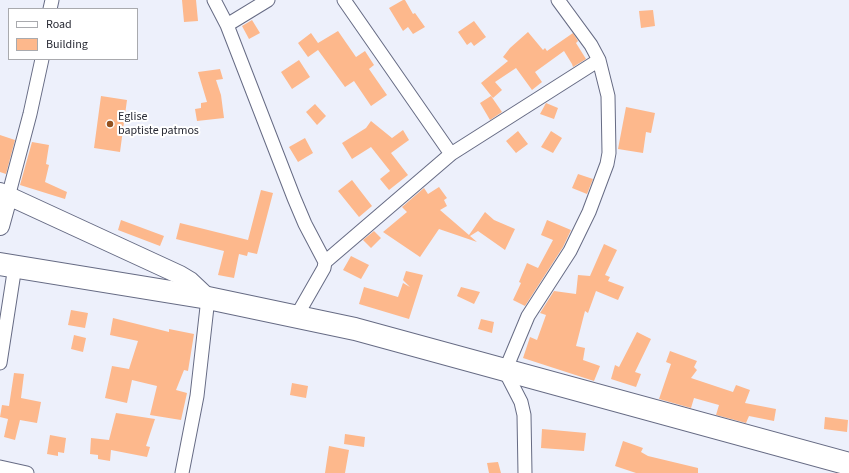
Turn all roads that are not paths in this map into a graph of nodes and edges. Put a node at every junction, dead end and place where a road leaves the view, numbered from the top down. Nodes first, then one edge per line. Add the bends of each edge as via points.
1 (214, 0) edge
2 (268, 0) edge
3 (344, 0) edge
4 (558, 0) edge
5 (227, 25) junction
6 (42, 60) edge
7 (599, 60) junction
8 (450, 154) junction
9 (4, 195) edge
10 (0, 226) edge
11 (325, 262) junction
12 (8, 265) edge
13 (208, 298) junction
14 (296, 318) junction
15 (0, 363) edge
16 (505, 370) junction
17 (849, 464) edge
18 (0, 466) edge
19 (27, 473) edge
20 (182, 473) edge
21 (525, 473) edge

1 - 5 street
2 - 5 street
3 - 8 street
4 - 7 street
5 - 11 street via 294,198
6 - 9 street via 30,114
7 - 8 street
7 - 16 street via 608,96 607,164 589,212 570,251 528,316
8 - 11 street
9 - 10 street
9 - 13 street via 180,275
11 - 14 street
12 - 13 highway
12 - 15 street
13 - 14 highway
13 - 20 street via 197,396
14 - 16 highway via 355,329
16 - 17 highway
16 - 21 street via 524,415
18 - 19 street

